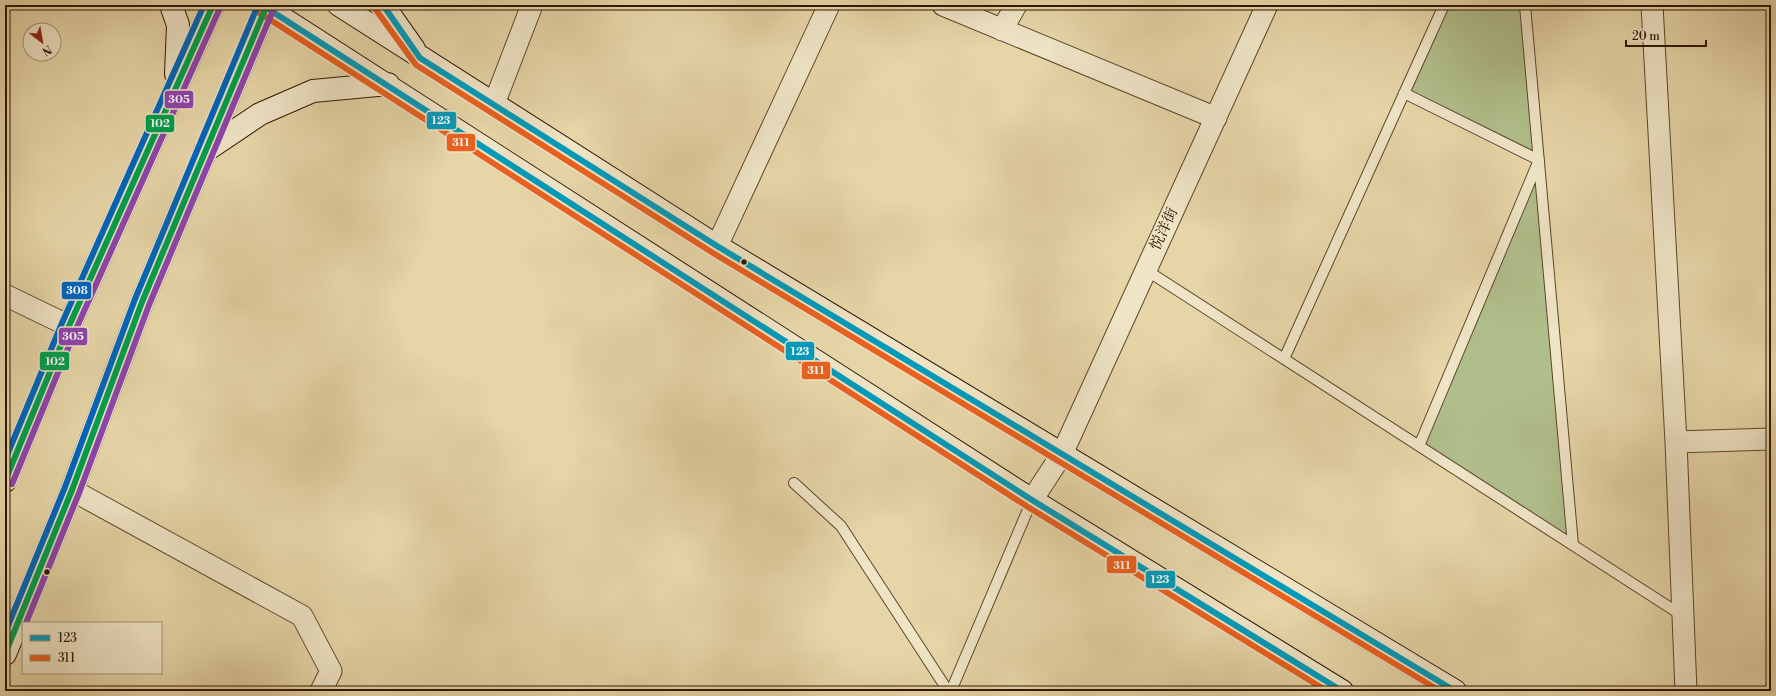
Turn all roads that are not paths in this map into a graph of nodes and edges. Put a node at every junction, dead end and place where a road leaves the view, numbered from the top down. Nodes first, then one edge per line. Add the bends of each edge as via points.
1 (171, 5) edge
2 (213, 5) edge
3 (339, 5) edge
4 (383, 5) edge
5 (532, 5) edge
6 (830, 5) edge
7 (943, 5) edge
8 (1016, 5) edge
9 (1267, 5) edge
10 (1444, 5) edge
11 (1525, 5) edge
12 (1652, 5) edge
13 (265, 6) edge
14 (1002, 30) junction
15 (420, 58) junction
16 (388, 84) junction
17 (176, 85) junction
18 (1404, 93) junction
19 (494, 104) junction
20 (1216, 118) junction
21 (205, 151) junction
22 (1539, 160) junction
23 (717, 246) junction
24 (1146, 270) junction
25 (5, 295) edge
26 (69, 326) junction
27 (1284, 359) junction
28 (1771, 439) edge
29 (1676, 442) junction
30 (1420, 446) junction
31 (1062, 454) junction
32 (5, 481) edge
33 (794, 483) dead end
34 (72, 490) junction
35 (1032, 500) junction
36 (1573, 545) junction
37 (1683, 616) junction
38 (5, 654) edge
39 (321, 691) edge
40 (948, 691) edge
41 (951, 691) edge
42 (1342, 691) edge
43 (1455, 691) edge
44 (1686, 691) edge

1 - 17 street via 178,26
2 - 17 street
3 - 15 street
4 - 15 street
5 - 19 street
6 - 23 street
7 - 14 street
8 - 14 street
9 - 20 street, 悦洋街
10 - 18 lane
11 - 22 lane
12 - 29 street
13 - 16 street
13 - 21 street
14 - 20 street
15 - 19 street
16 - 21 street via 313,91 260,114
16 - 35 street
17 - 26 street
18 - 22 lane
18 - 27 lane
19 - 23 street
20 - 24 street, 悦洋街
21 - 34 street via 142,302
22 - 30 lane
22 - 36 lane
23 - 31 street
24 - 27 lane
24 - 31 street, 悦洋街
25 - 26 street
26 - 32 street
27 - 30 lane
28 - 29 street
29 - 37 street
30 - 36 lane
31 - 35 street, 悦洋街
31 - 43 street
33 - 40 lane via 841,526
34 - 38 street
34 - 39 street via 302,616 331,671
35 - 41 lane
35 - 42 street
36 - 37 lane
37 - 44 street

